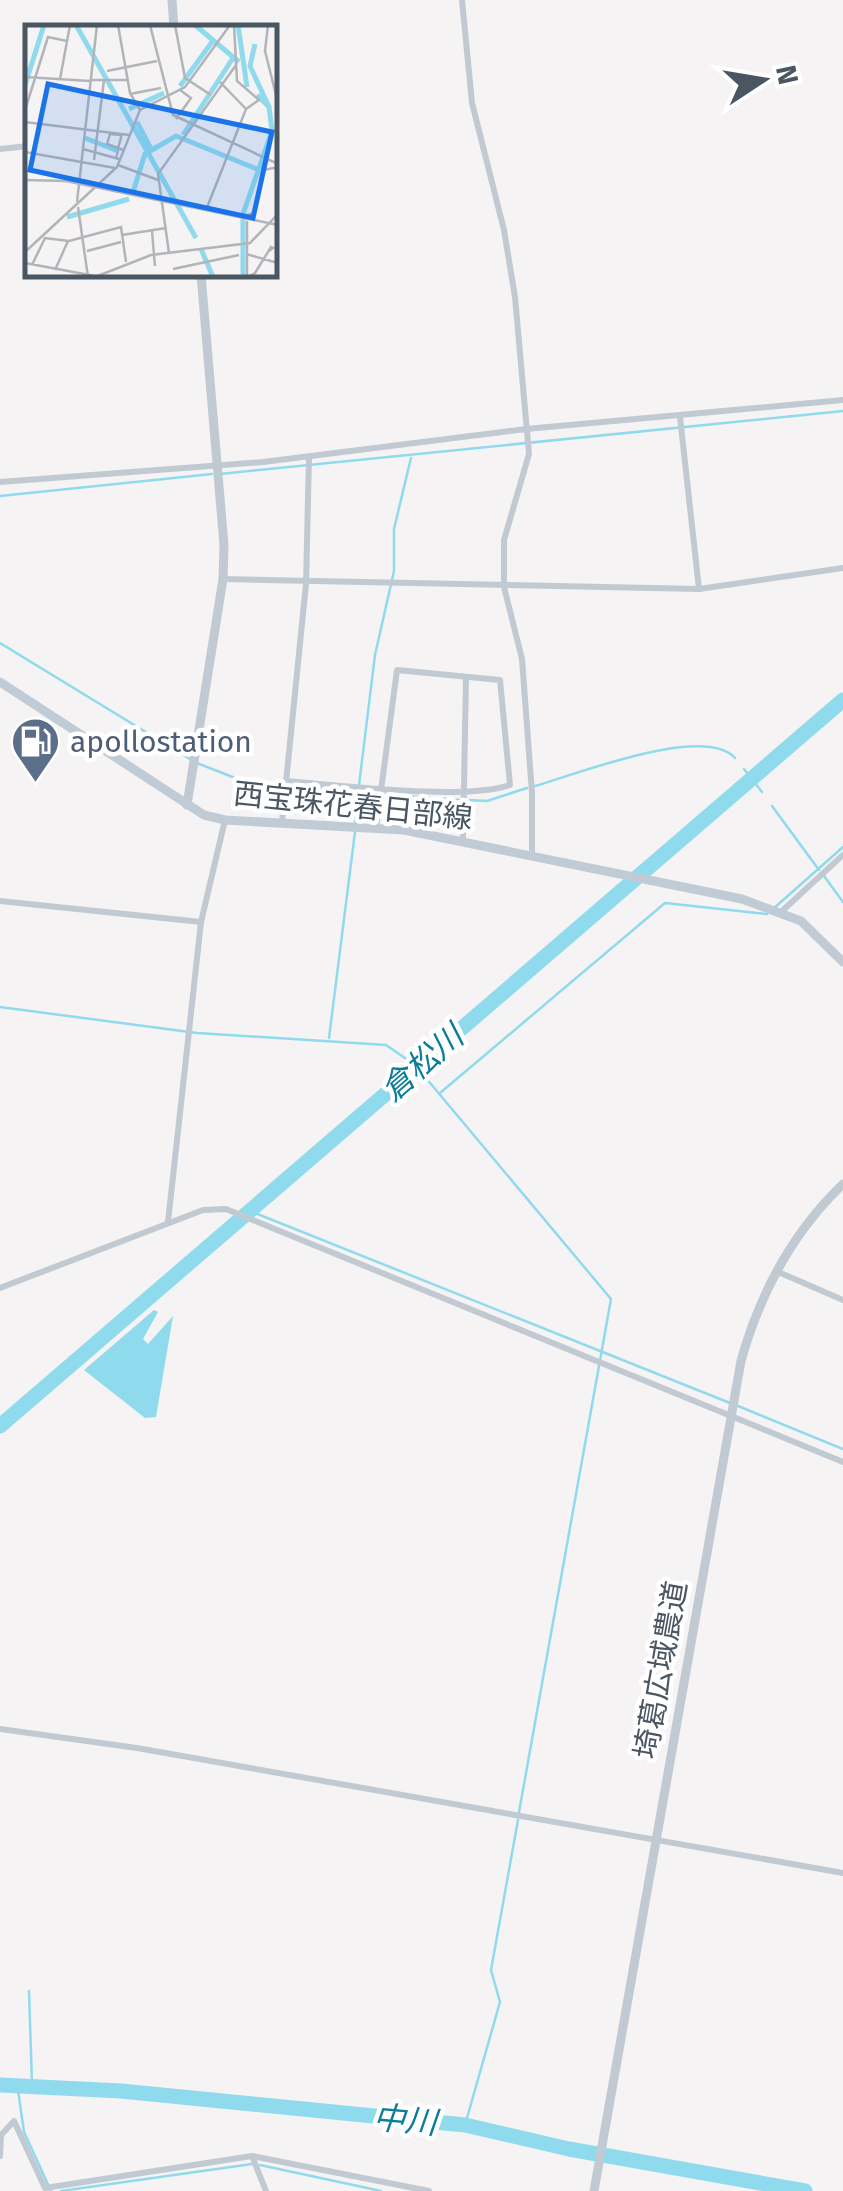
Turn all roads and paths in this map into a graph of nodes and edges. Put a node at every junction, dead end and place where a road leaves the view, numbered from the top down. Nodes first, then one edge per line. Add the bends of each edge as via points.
1 (172, 0) edge
2 (462, 0) edge
3 (174, 25) edge
4 (25, 146) edge
5 (0, 149) edge
6 (201, 278) edge
7 (843, 400) edge
8 (680, 420) junction
9 (527, 433) junction
10 (310, 457) junction
11 (219, 464) junction
12 (0, 482) edge
13 (843, 568) edge
14 (223, 579) junction
15 (306, 584) junction
16 (504, 587) junction
17 (700, 589) junction
18 (466, 677) junction
19 (0, 682) edge
20 (286, 781) junction
21 (382, 786) junction
22 (467, 792) junction
23 (188, 805) junction
24 (225, 820) junction
25 (282, 822) junction
26 (376, 829) junction
27 (463, 840) junction
28 (843, 855) edge
29 (532, 856) junction
30 (0, 900) edge
31 (782, 912) junction
32 (202, 922) junction
33 (843, 962) edge
34 (843, 1184) edge
35 (168, 1222) junction
36 (775, 1271) junction
37 (0, 1288) edge
38 (843, 1300) edge
39 (731, 1415) junction
40 (843, 1462) edge
41 (0, 1729) edge
42 (656, 1843) junction
43 (843, 1874) edge
44 (0, 2156) edge
45 (252, 2156) junction
46 (595, 2186) edge
47 (369, 2187) edge
48 (266, 2191) edge
49 (428, 2191) edge

1 - 3 street
2 - 9 street via 472,103 515,297
4 - 5 street
6 - 11 street
7 - 8 street
8 - 9 street
8 - 17 street
9 - 10 street
9 - 16 street via 504,540
10 - 11 street
10 - 15 street
11 - 12 street
11 - 14 street
13 - 17 street
14 - 15 street
14 - 23 street
15 - 16 street
15 - 20 street
16 - 17 street
16 - 29 street via 522,659
18 - 21 street via 397,670
18 - 22 street
18 - 22 street via 500,680 510,785
19 - 23 main road, 西宝珠花春日部線
20 - 21 street
20 - 25 street
21 - 22 street
21 - 26 street
22 - 27 street
23 - 24 main road, 西宝珠花春日部線
24 - 25 main road, 西宝珠花春日部線
24 - 32 street
25 - 26 main road, 西宝珠花春日部線
26 - 27 main road, 西宝珠花春日部線
27 - 29 main road, 西宝珠花春日部線
28 - 31 street
29 - 31 main road, 西宝珠花春日部線
30 - 32 street
31 - 33 main road via 821,936
32 - 35 street
34 - 36 street, 埼葛広域農道
35 - 37 street
35 - 39 street via 226,1209
36 - 38 street
36 - 39 street, 埼葛広域農道 via 752,1320
39 - 40 street
39 - 42 street, 埼葛広域農道
41 - 42 street via 35,1730
42 - 43 street
42 - 46 street, 埼葛広域農道
44 - 45 street via 1,2134 14,2122 45,2188
45 - 47 street
45 - 48 street
47 - 49 street

